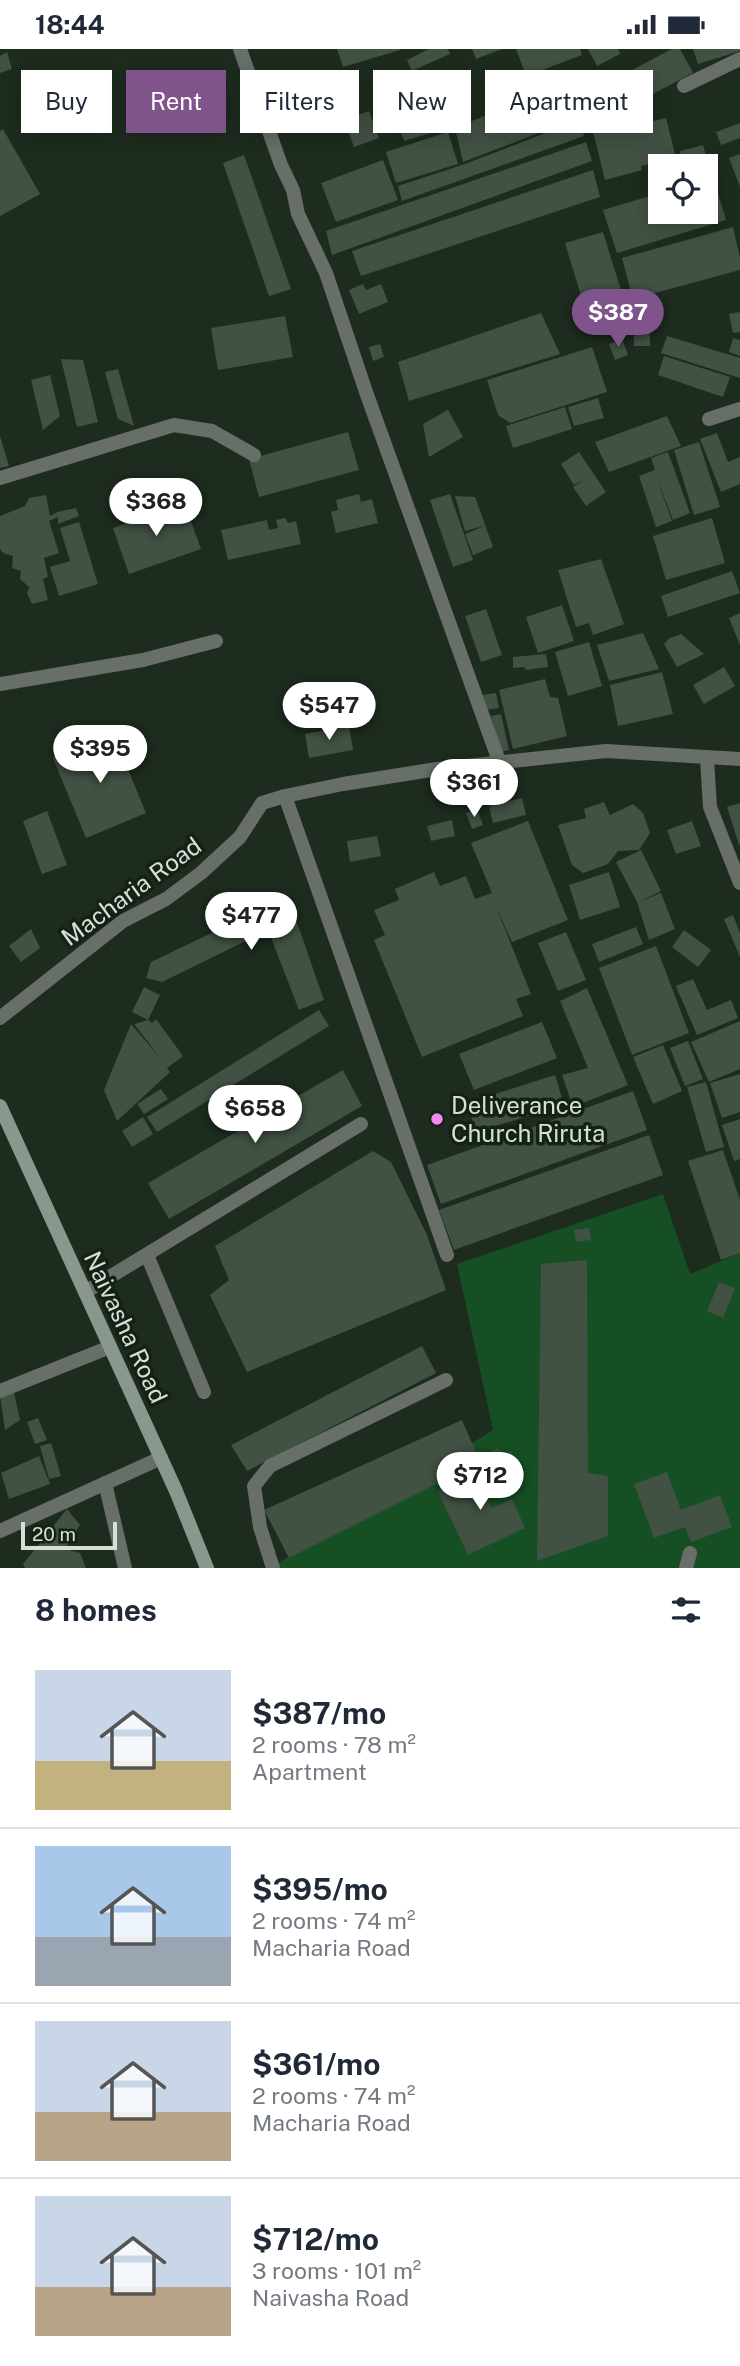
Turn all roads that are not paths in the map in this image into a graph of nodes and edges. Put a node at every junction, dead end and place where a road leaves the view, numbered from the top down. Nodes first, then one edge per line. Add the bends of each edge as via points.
1 (240, 49) edge
2 (740, 59) edge
3 (684, 86) dead end
4 (740, 409) edge
5 (709, 419) dead end
6 (254, 455) dead end
7 (0, 478) edge
8 (216, 641) dead end
9 (0, 684) edge
10 (707, 759) junction
11 (740, 759) edge
12 (499, 761) junction
13 (285, 796) junction
14 (740, 883) edge
15 (0, 1018) edge
16 (0, 1106) edge
17 (3, 1122) edge
18 (361, 1124) dead end
19 (147, 1255) junction
20 (447, 1255) dead end
21 (85, 1292) junction
22 (110, 1347) junction
23 (446, 1380) dead end
24 (0, 1391) edge
25 (204, 1392) dead end
26 (161, 1458) junction
27 (104, 1483) junction
28 (0, 1531) edge
29 (690, 1553) dead end
30 (125, 1568) edge
31 (208, 1568) edge
32 (273, 1568) edge
33 (686, 1568) edge

1 - 12 street via 293,190 298,215 326,273
2 - 3 street
4 - 5 street
6 - 7 street via 212,431 174,425
8 - 9 street via 143,660
10 - 11 street, Macharia Road
10 - 12 street, Macharia Road via 606,751
10 - 14 street via 710,807
12 - 13 street, Macharia Road
13 - 15 street, Macharia Road via 262,803 240,837 201,873 166,899 122,921
13 - 20 street
16 - 17 main road, Naivasha Road
17 - 21 main road, Naivasha Road
18 - 19 street
19 - 21 street
19 - 25 street
21 - 22 main road, Naivasha Road
22 - 24 street
22 - 26 main road, Naivasha Road
23 - 32 street via 270,1466 254,1486
26 - 27 street
26 - 31 main road, Naivasha Road
27 - 28 street
27 - 30 street
29 - 33 street

